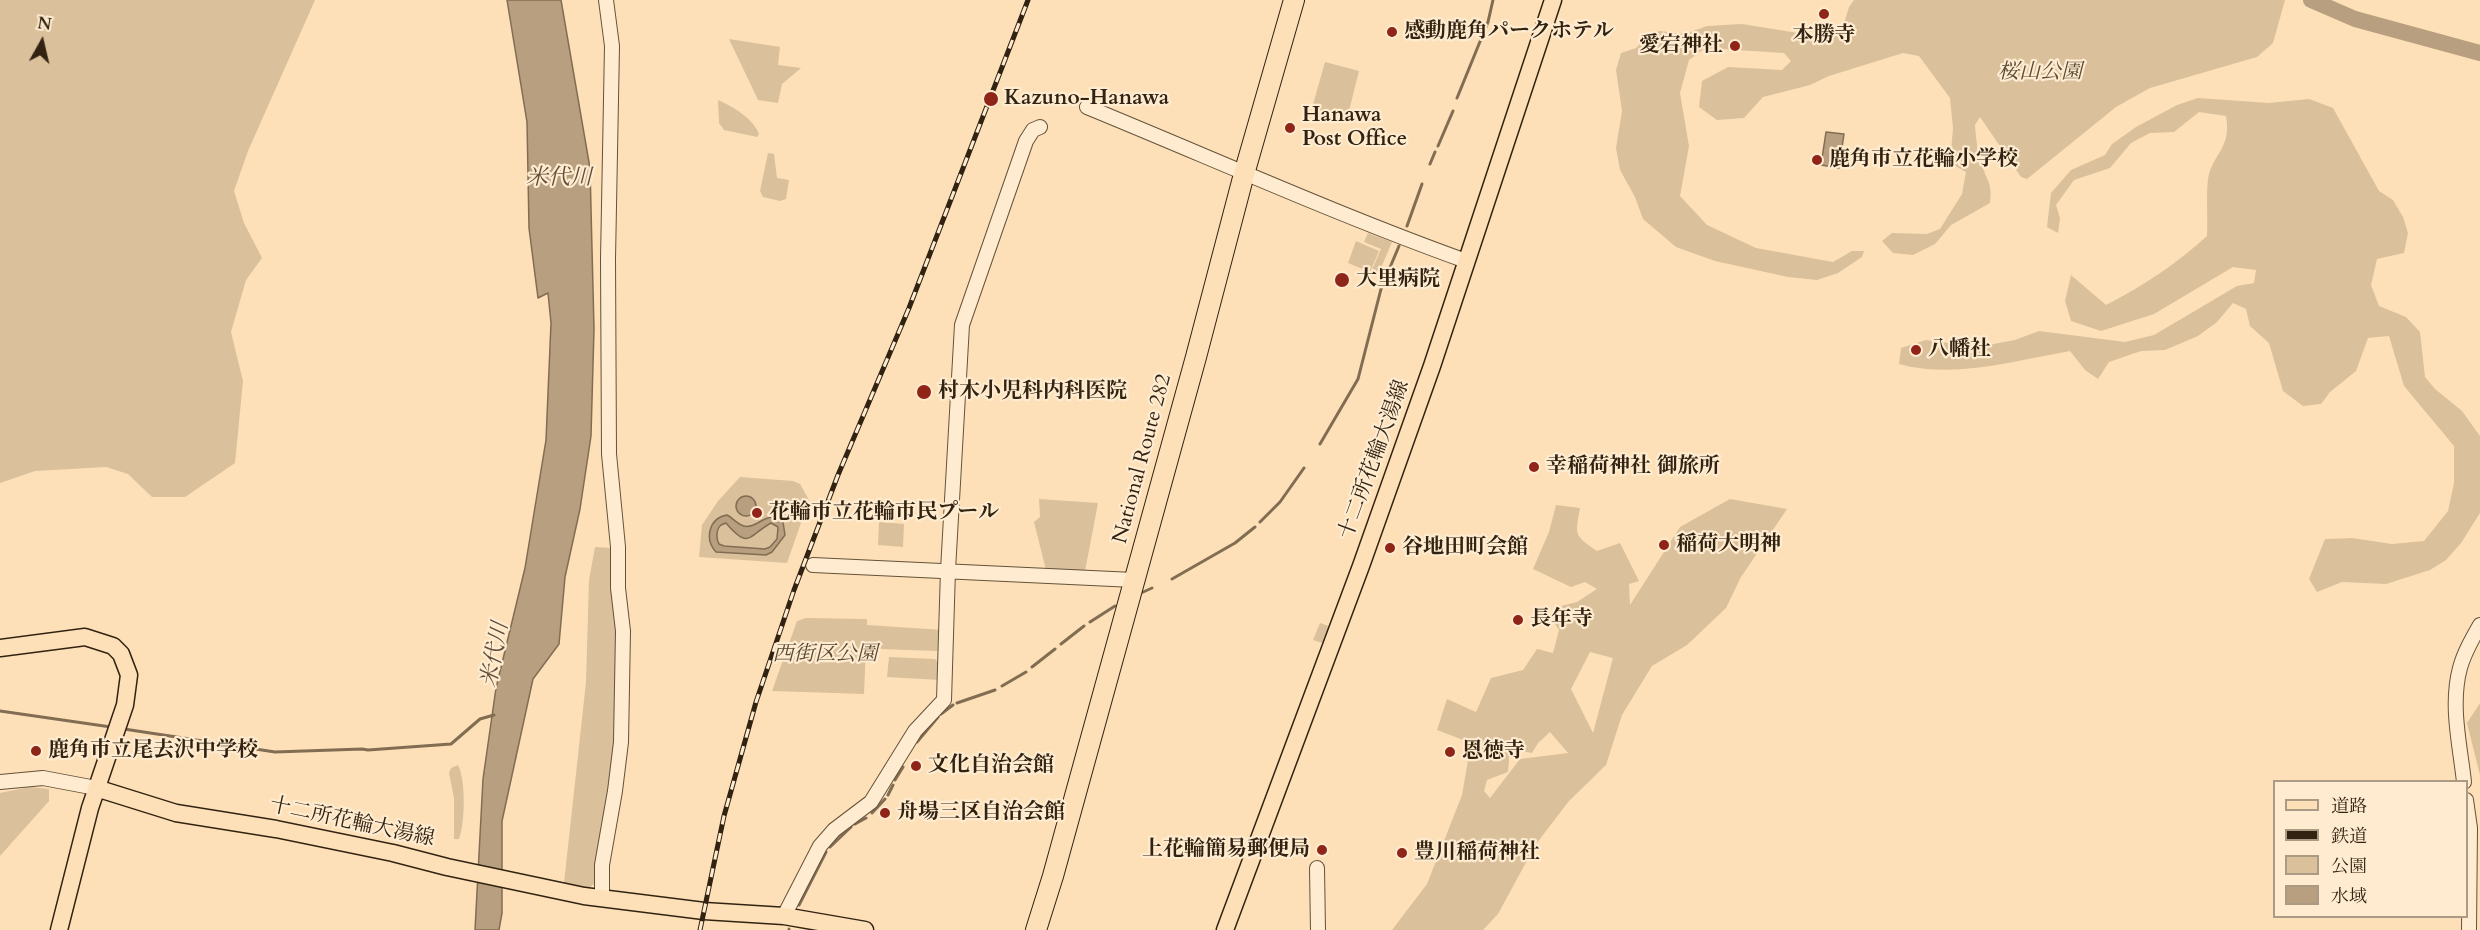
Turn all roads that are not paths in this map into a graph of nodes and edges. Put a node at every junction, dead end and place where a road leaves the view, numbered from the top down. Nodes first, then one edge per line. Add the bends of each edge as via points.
1 (606, 0) edge
2 (1294, 0) edge
3 (1553, 0) edge
4 (1087, 107) dead end
5 (1040, 127) dead end
6 (1244, 174) junction
7 (1466, 261) junction
8 (813, 565) dead end
9 (948, 570) junction
10 (1134, 580) junction
11 (2480, 626) edge
12 (0, 648) edge
13 (2464, 780) edge
14 (0, 782) edge
15 (96, 788) junction
16 (2468, 814) edge
17 (1317, 868) dead end
18 (602, 898) junction
19 (784, 916) junction
20 (59, 930) edge
21 (864, 930) edge
22 (1036, 930) edge
23 (1225, 930) edge
24 (1318, 930) edge
25 (2469, 930) edge

1 - 18 street via 612,46 609,454 623,631 621,742 602,865
2 - 6 highway, National Route 282
3 - 7 main road, 十二所花輪大湯線
4 - 6 street
5 - 9 street via 1026,141 963,325
6 - 7 street
6 - 10 highway, National Route 282
7 - 23 main road, 十二所花輪大湯線 via 1361,566
8 - 9 street
9 - 10 street
9 - 19 street via 944,700 915,731 871,802 820,846
10 - 22 highway, National Route 282
11 - 13 street via 2459,670 2456,704
12 - 15 main road via 85,637 113,646 121,654 129,675 125,705
14 - 15 street via 43,778
15 - 18 main road, 十二所花輪大湯線 via 176,813 276,829
15 - 20 main road
16 - 25 street
17 - 24 street
18 - 19 main road, 十二所花輪大湯線
19 - 21 main road, 十二所花輪大湯線

